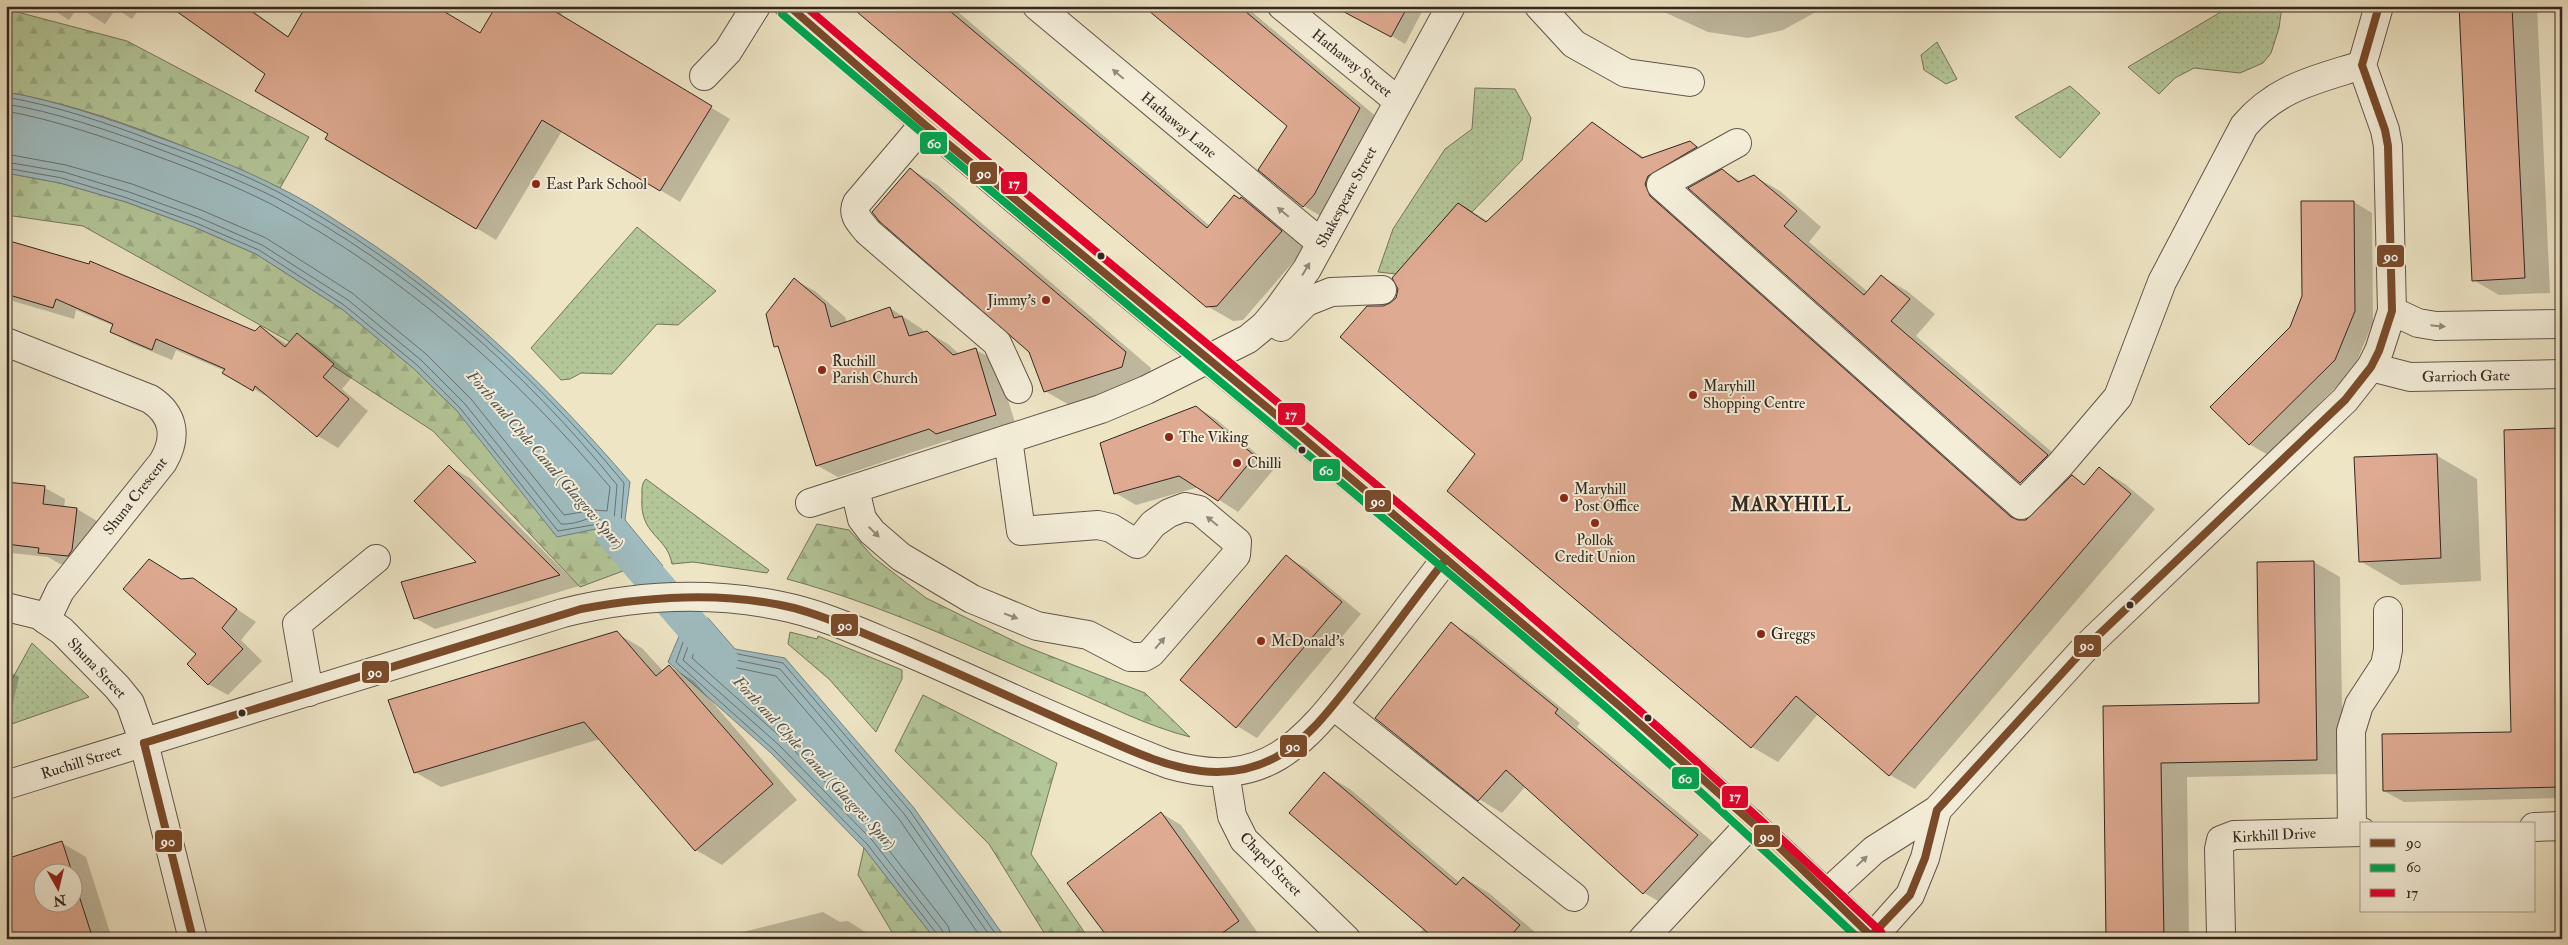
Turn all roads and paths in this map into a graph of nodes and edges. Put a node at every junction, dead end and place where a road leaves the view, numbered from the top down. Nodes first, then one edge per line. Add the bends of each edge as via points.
1 (756, 6) edge
2 (789, 6) edge
3 (1037, 6) edge
4 (1282, 6) edge
5 (1451, 6) edge
6 (1539, 6) edge
7 (2379, 6) edge
8 (2362, 65) junction
9 (704, 76) dead end
10 (1690, 82) dead end
11 (1398, 101) junction
12 (924, 124) junction
13 (1737, 143) dead end
14 (1321, 243) junction
15 (1382, 290) dead end
16 (2392, 312) junction
17 (2562, 324) edge
18 (6, 342) edge
19 (1208, 359) junction
20 (2371, 366) junction
21 (2562, 374) edge
22 (1018, 389) dead end
23 (1008, 439) junction
24 (854, 489) junction
25 (810, 503) dead end
26 (376, 558) dead end
27 (1446, 559) junction
28 (6, 607) edge
29 (2388, 611) dead end
30 (46, 620) junction
31 (309, 692) junction
32 (1333, 705) junction
33 (144, 743) junction
34 (1225, 772) junction
35 (6, 785) edge
36 (1937, 810) junction
37 (1751, 822) junction
38 (2562, 826) edge
39 (2536, 827) edge
40 (2357, 832) edge
41 (1826, 894) junction
42 (1574, 897) dead end
43 (2221, 934) dead end
44 (1872, 938) edge
45 (193, 939) edge
46 (1346, 939) edge
47 (1643, 939) edge

1 - 9 street via 728,51
2 - 12 main road
14 -> 3 street, Hathaway Lane
4 - 11 street, Hathaway Street
5 - 11 street, Shakespeare Street
6 - 10 street via 1574,44 1626,73
7 - 8 street
8 - 13 street via 2291,88 2258,110 2244,126 2162,282 2118,397 2021,505 1662,185
8 - 16 street via 2388,146
11 - 14 street, Shakespeare Street
12 - 19 main road
12 - 22 street via 857,203 856,216 868,232 996,343
19 -> 14 street, Shakespeare Street via 1248,339 1265,325 1294,289
15 - 19 street via 1331,292 1306,302 1271,338 1246,357
16 -> 17 street via 2418,323 2436,326
16 - 20 street
18 - 30 street, Shuna Crescent via 150,399 165,410 172,428 172,444 163,462 60,591
19 - 23 street, Shakespeare Street via 1101,410
19 - 27 main road
20 - 21 street, Garrioch Gate via 2397,375 2418,377
20 - 36 street via 2345,400 2087,646
23 - 24 street, Shakespeare Street
24 -> 23 street via 862,519 872,532 901,557 950,588 1037,626 1088,635 1130,657 1144,657 1236,555 1237,542 1199,510 1185,507 1153,524 1137,544 1111,528 1098,525 1021,531
24 - 25 street, Shakespeare Street
26 - 31 street via 296,624
27 - 32 street, Ruchill Street
27 - 37 main road
28 - 30 street, Shuna Street via 30,612
29 - 40 street via 2385,665 2359,705 2350,731
30 - 33 street, Shuna Street via 62,631 125,696
31 - 33 street, Ruchill Street
31 - 34 street, Ruchill Street via 597,606 646,598 695,596 735,599 782,606 869,636 1168,764 1200,772
32 - 34 street, Ruchill Street via 1313,729 1285,753 1253,767
32 - 42 street
33 - 35 street, Ruchill Street
33 - 45 street, Shuna Street
34 - 46 street, Chapel Street via 1232,816 1244,840
41 -> 36 street via 1874,850
36 - 44 street via 1926,858 1910,895
37 - 41 main road
37 - 47 street
38 - 39 street
40 - 43 street, Kirkhill Drive via 2234,835 2221,840
41 - 44 main road

